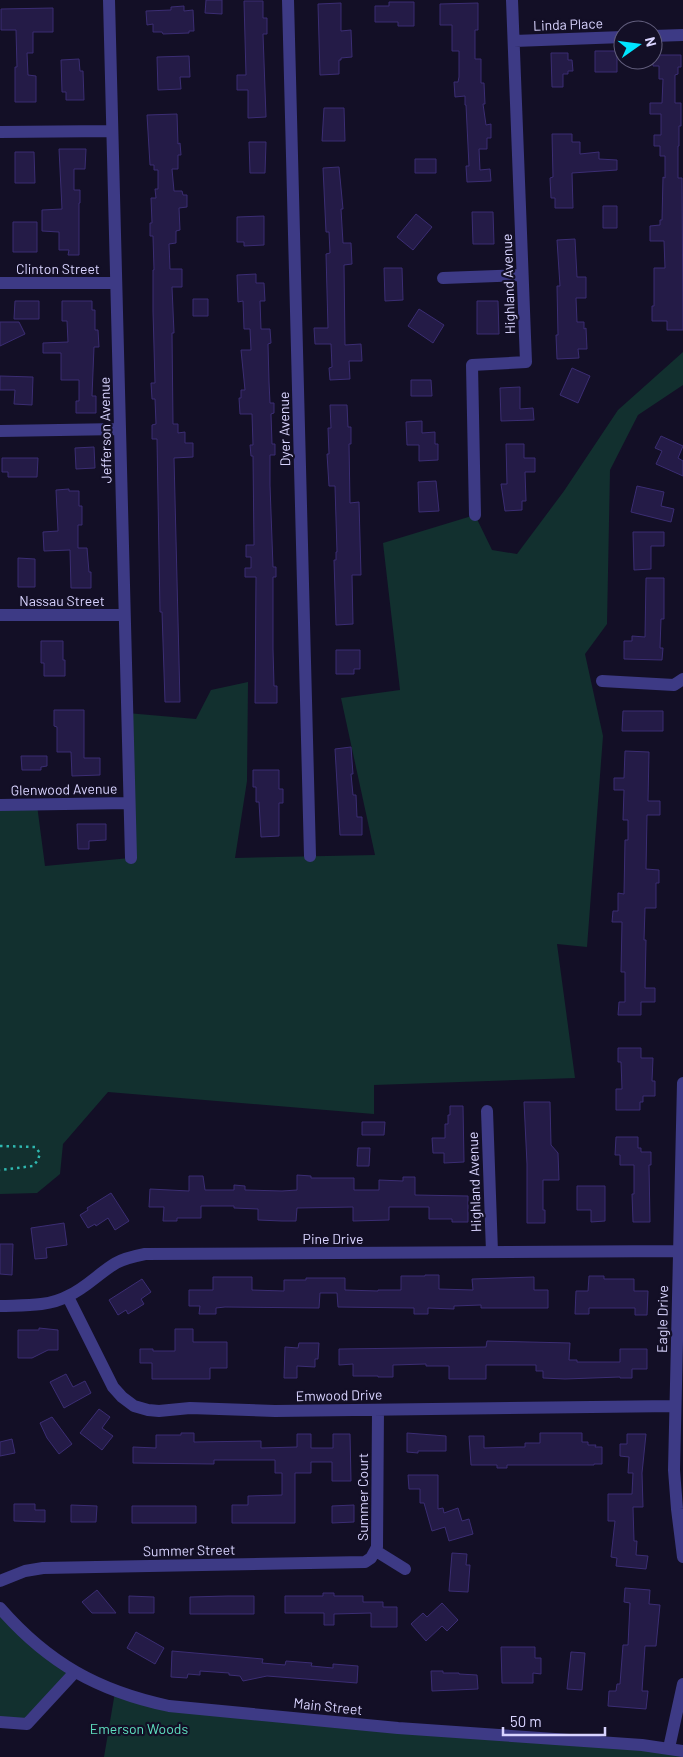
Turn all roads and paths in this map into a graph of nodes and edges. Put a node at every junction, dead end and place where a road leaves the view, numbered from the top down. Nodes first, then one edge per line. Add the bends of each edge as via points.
1 (108, 0) edge
2 (288, 0) edge
3 (512, 0) edge
4 (683, 35) edge
5 (663, 36) edge
6 (613, 37) edge
7 (514, 41) junction
8 (112, 131) junction
9 (0, 132) edge
10 (522, 275) junction
11 (443, 278) dead end
12 (0, 283) edge
13 (116, 283) junction
14 (120, 430) junction
15 (0, 431) edge
16 (475, 515) dead end
17 (0, 615) edge
18 (124, 615) junction
19 (683, 679) edge
20 (602, 681) dead end
21 (129, 803) junction
22 (0, 805) edge
23 (310, 856) dead end
24 (130, 858) dead end
25 (683, 1083) edge
26 (487, 1111) dead end
27 (682, 1141) edge
28 (0, 1146) edge
29 (0, 1170) edge
30 (679, 1251) junction
31 (492, 1252) junction
32 (68, 1297) junction
33 (680, 1298) edge
34 (0, 1306) edge
35 (378, 1410) junction
36 (677, 1415) edge
37 (376, 1551) junction
38 (683, 1556) edge
39 (405, 1569) dead end
40 (0, 1581) edge
41 (0, 1608) edge
42 (75, 1672) junction
43 (683, 1684) edge
44 (0, 1722) edge
45 (669, 1748) junction
46 (683, 1751) edge

1 - 8 street, Jefferson Avenue
2 - 23 street, Dyer Avenue
3 - 7 street, Highland Avenue
4 - 5 street
6 - 7 street, Linda Place
7 - 10 street, Highland Avenue
8 - 9 street
8 - 13 street, Jefferson Avenue
10 - 11 street
10 - 16 street, Highland Avenue via 526,362 472,364
12 - 13 street, Clinton Street
13 - 14 street, Jefferson Avenue
14 - 15 street
14 - 18 street, Jefferson Avenue
17 - 18 street, Nassau Street
18 - 21 street, Jefferson Avenue
19 - 20 street via 674,685
21 - 22 street, Glenwood Avenue
21 - 24 street, Jefferson Avenue
25 - 27 street, Eagle Drive
26 - 31 street, Highland Avenue
27 - 30 street, Eagle Drive
28 - 29 path via 35,1148 40,1157 33,1166
30 - 31 street, Pine Drive
30 - 33 street, Eagle Drive
31 - 32 street, Pine Drive via 145,1254 116,1264
32 - 34 street, Pine Drive via 46,1303
32 - 35 street, Emwood Drive via 112,1387 134,1406 159,1411 190,1408
33 - 36 street, Eagle Drive
35 - 36 street, Emwood Drive
35 - 37 street, Summer Court
36 - 38 street, Eagle Drive via 675,1490
37 - 39 street, Summer Court
37 - 40 street, Summer Street via 365,1562 357,1563 43,1568
41 - 42 street, Main Street via 32,1641
42 - 44 street via 27,1724
42 - 45 street, Main Street via 115,1692 169,1706 398,1728
43 - 45 street
45 - 46 street, Main Street

